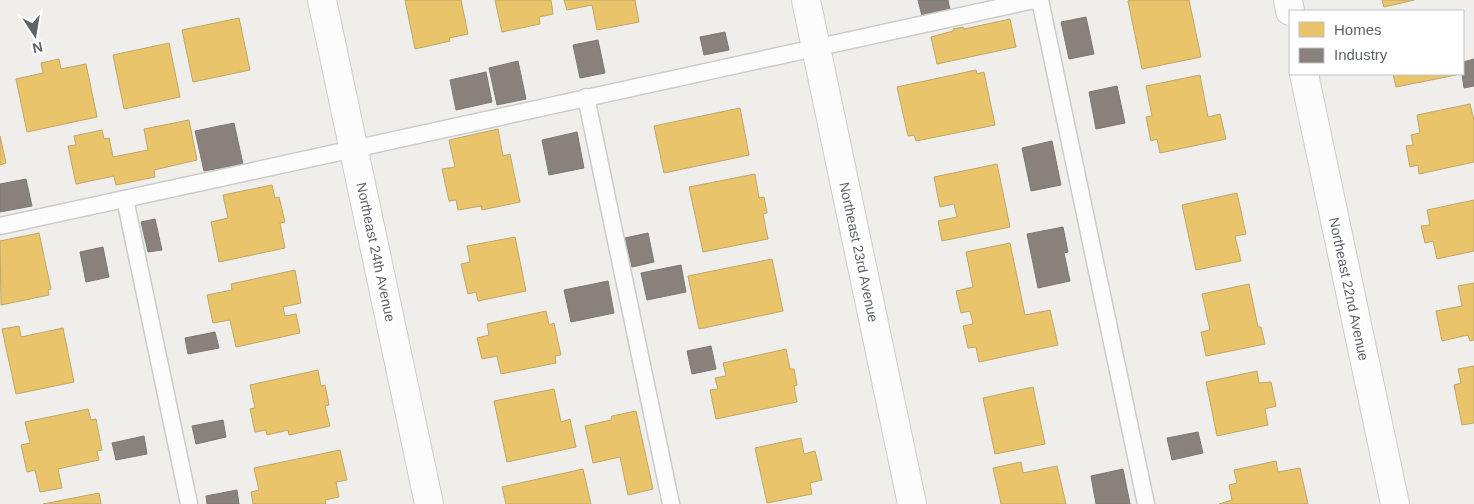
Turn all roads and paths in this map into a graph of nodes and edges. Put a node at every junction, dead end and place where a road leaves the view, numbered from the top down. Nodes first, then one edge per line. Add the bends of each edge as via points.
1 (322, 0) edge
2 (806, 0) edge
3 (1034, 0) edge
4 (1040, 0) edge
5 (816, 46) junction
6 (1304, 75) edge
7 (586, 97) junction
8 (355, 149) junction
9 (125, 199) junction
10 (0, 226) edge
11 (189, 504) edge
12 (429, 504) edge
13 (671, 504) edge
14 (912, 504) edge
15 (1146, 504) edge
16 (1395, 504) edge

1 - 8 street, Northeast 24th Avenue
2 - 5 street, Northeast 23rd Avenue
3 - 5 lane
4 - 15 lane
5 - 7 lane
5 - 14 street, Northeast 23rd Avenue
6 - 16 street, Northeast 22nd Avenue
7 - 8 lane
7 - 13 lane
8 - 9 lane
8 - 12 street, Northeast 24th Avenue
9 - 10 lane
9 - 11 lane

